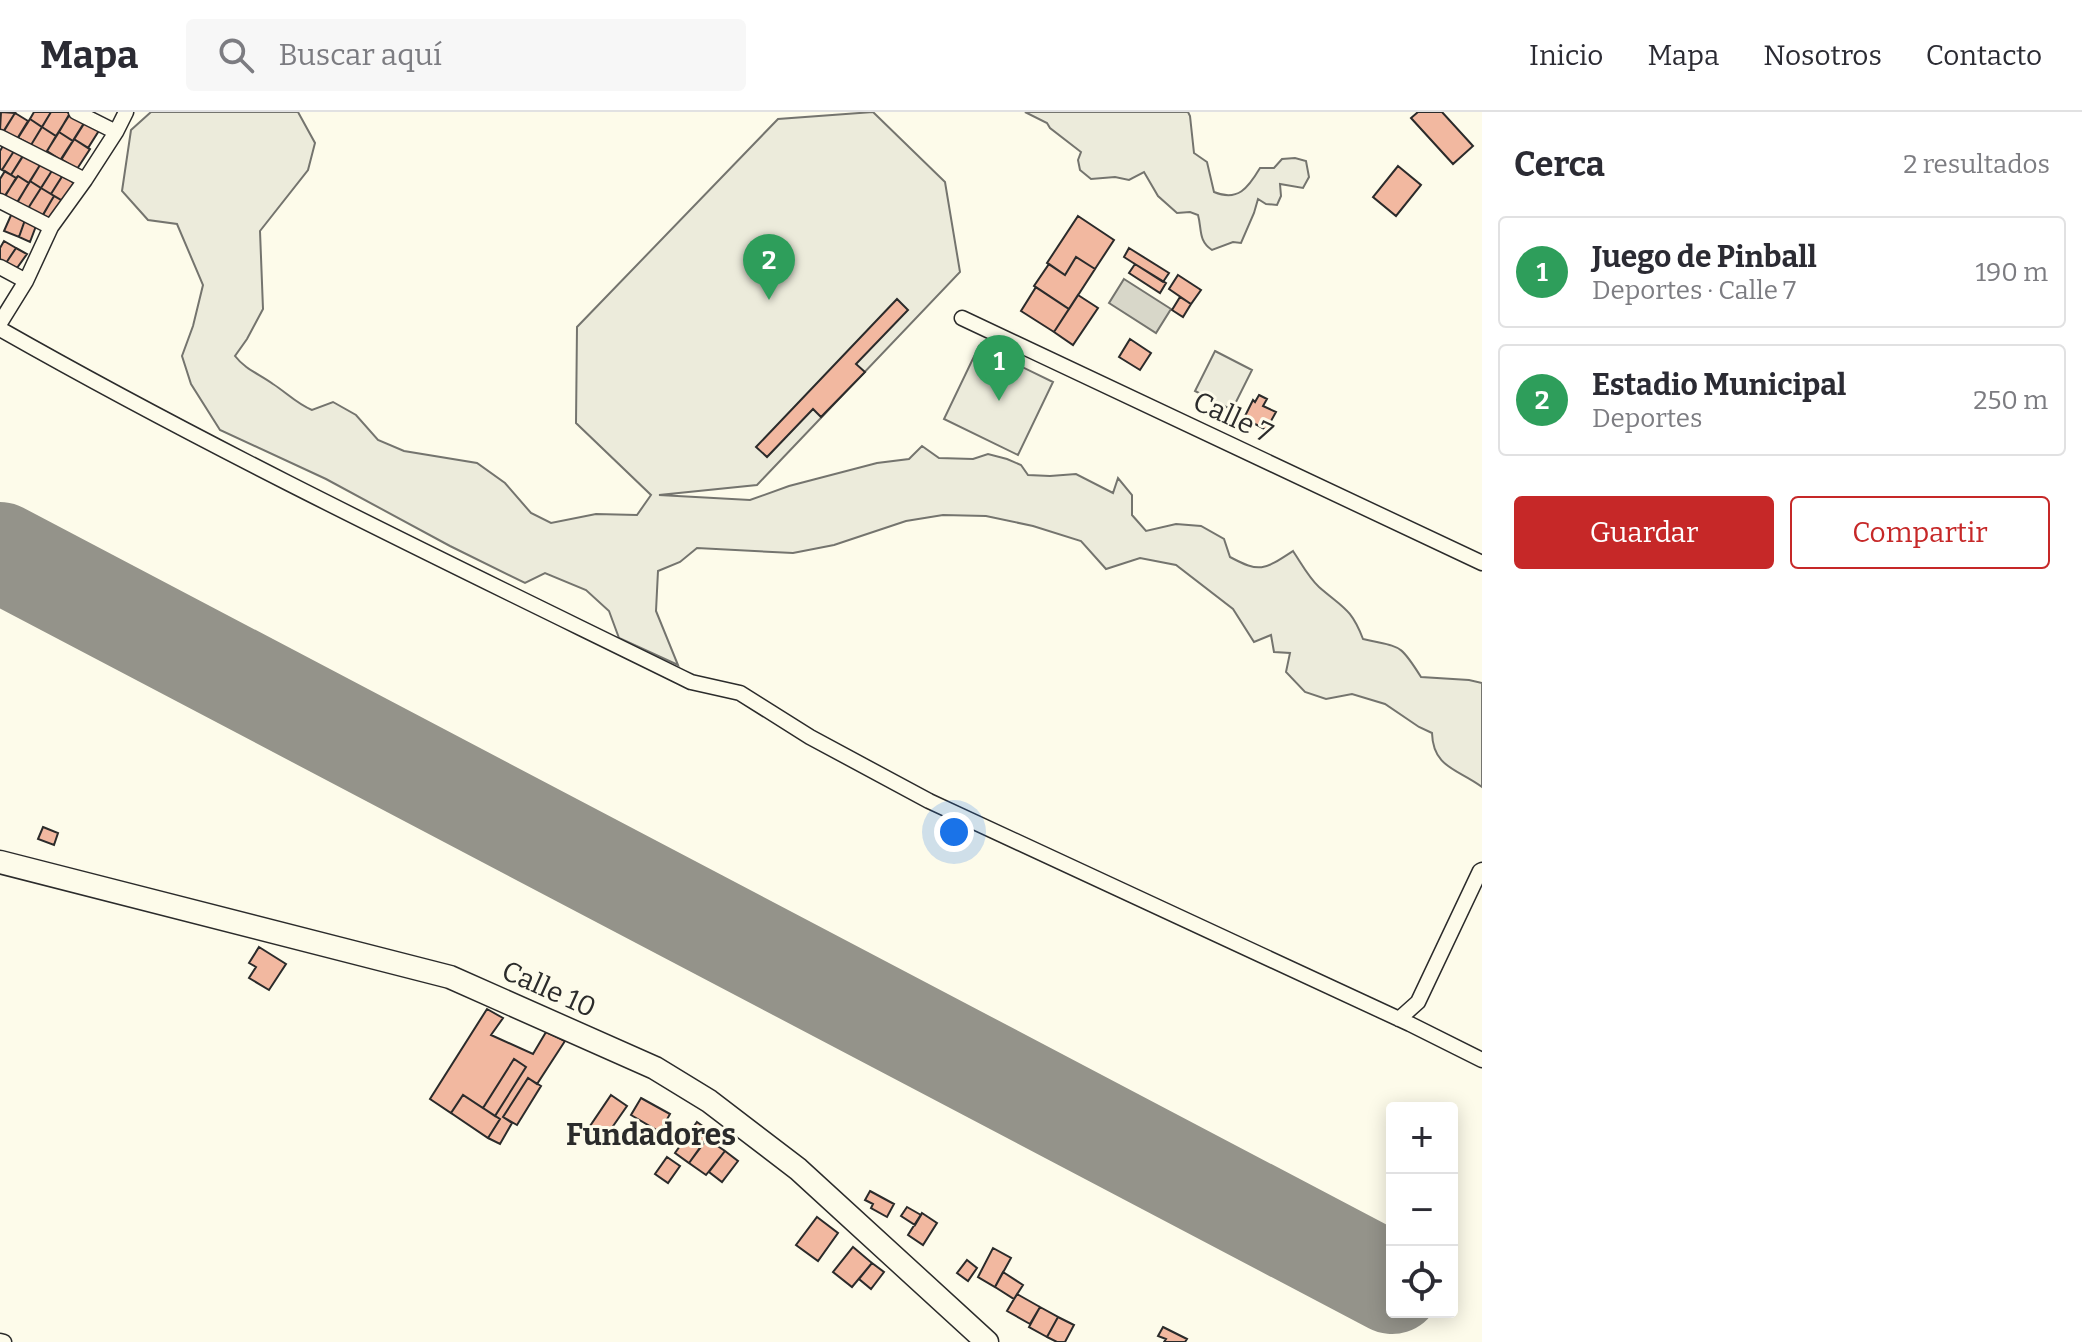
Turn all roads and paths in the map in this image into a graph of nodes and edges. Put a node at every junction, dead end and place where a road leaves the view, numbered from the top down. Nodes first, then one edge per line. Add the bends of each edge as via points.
1 (76, 112) edge
2 (126, 112) edge
3 (116, 132) junction
4 (0, 137) edge
5 (85, 180) junction
6 (0, 201) edge
7 (51, 227) junction
8 (0, 267) edge
9 (26, 281) junction
10 (962, 318) dead end
11 (0, 326) edge
12 (1482, 563) edge
13 (0, 862) edge
14 (1482, 870) edge
15 (1399, 1019) junction
16 (1482, 1060) edge
17 (987, 1342) edge

1 - 3 street
2 - 3 street
3 - 5 street
4 - 5 street
5 - 7 street
6 - 7 street
7 - 9 street
8 - 9 street
9 - 11 street
10 - 12 street, Calle 7
11 - 15 street via 89,379 350,514 691,682 740,693 929,801
13 - 17 main road, Calle 10 via 450,977 655,1068 709,1101 798,1169
14 - 15 street via 1418,1002
15 - 16 street

